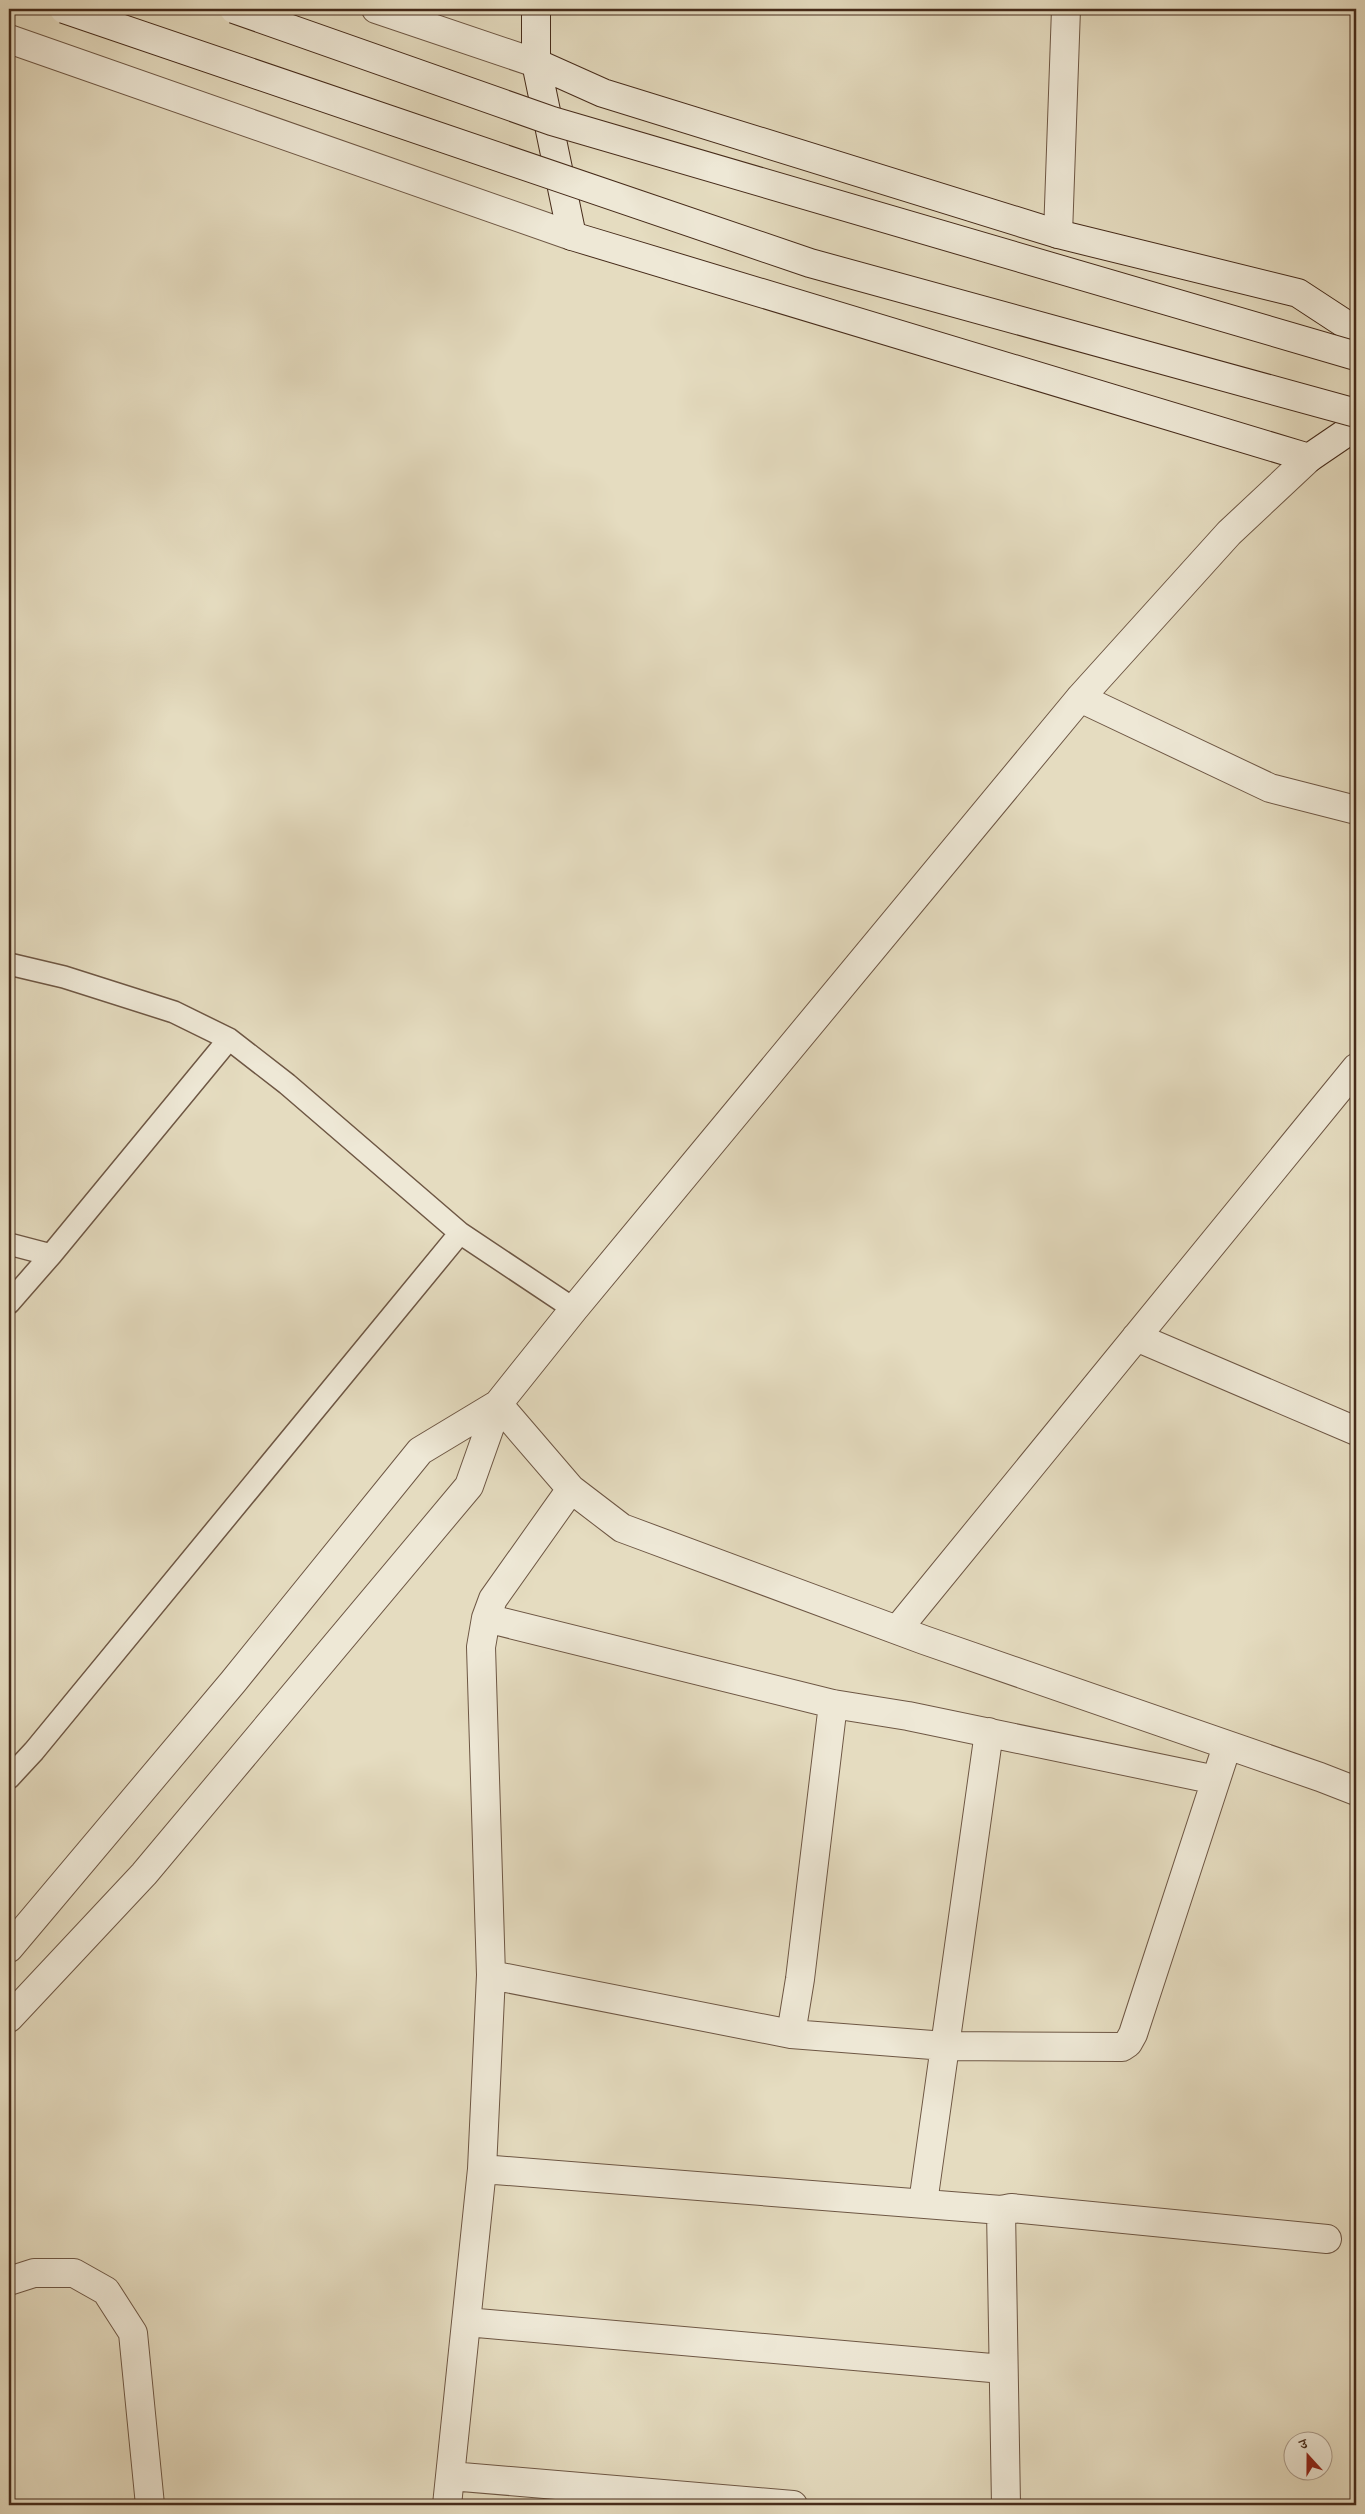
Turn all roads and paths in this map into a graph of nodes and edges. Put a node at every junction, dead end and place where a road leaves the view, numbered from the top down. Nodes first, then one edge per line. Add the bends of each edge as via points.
1 (64, 9) edge
2 (234, 9) edge
3 (376, 9) edge
4 (536, 9) edge
5 (1066, 9) edge
6 (9, 39) edge
7 (536, 64) junction
8 (1058, 234) junction
9 (572, 236) junction
10 (1356, 331) edge
11 (1356, 356) edge
12 (1356, 413) edge
13 (1356, 426) edge
14 (1309, 458) junction
15 (1080, 698) junction
16 (1356, 810) edge
17 (9, 964) edge
18 (229, 1039) junction
19 (1356, 1068) edge
20 (460, 1233) junction
21 (9, 1244) edge
22 (51, 1255) junction
23 (9, 1303) edge
24 (574, 1309) junction
25 (1136, 1337) junction
26 (498, 1404) junction
27 (1356, 1431) edge
28 (571, 1489) junction
29 (486, 1618) junction
30 (897, 1630) junction
31 (833, 1704) junction
32 (989, 1732) junction
33 (1228, 1746) junction
34 (9, 1778) edge
35 (1216, 1780) junction
36 (1356, 1791) edge
37 (9, 1948) edge
38 (491, 1975) junction
39 (9, 2018) edge
40 (791, 2034) junction
41 (945, 2046) junction
42 (482, 2169) junction
43 (923, 2203) junction
44 (1001, 2210) junction
45 (1327, 2239) dead end
46 (9, 2281) edge
47 (466, 2322) junction
48 (1003, 2369) junction
49 (450, 2476) junction
50 (150, 2505) edge
51 (447, 2505) edge
52 (793, 2505) edge
53 (1006, 2505) edge

1 - 12 street, bridge via 810,263
2 - 11 street, bridge via 552,122
3 - 7 street
4 - 7 street
5 - 8 street
6 - 9 street
7 - 8 street via 603,93
7 - 9 street
8 - 10 street via 1298,293
9 - 14 street
13 - 14 street
14 - 15 street via 1229,533
15 - 16 street via 1270,788
15 - 24 street
17 - 18 lane via 174,1012
18 - 20 lane via 287,1084
18 - 22 lane
19 - 25 street
20 - 24 lane
20 - 34 lane via 34,1752
21 - 22 lane
22 - 23 lane
24 - 26 street
25 - 27 street
25 - 30 street
26 - 28 street
26 - 37 street via 420,1451 233,1682
26 - 39 street via 469,1486 144,1874
28 - 29 street via 493,1599
28 - 30 street via 622,1528
29 - 31 street
29 - 38 street via 481,1647
30 - 33 street
31 - 32 street
31 - 40 street
32 - 35 street
32 - 41 street
33 - 35 street
33 - 36 street
35 - 41 street via 1128,2044 1110,2048
38 - 40 street
38 - 42 street
40 - 41 street
41 - 43 street
42 - 43 street
42 - 47 street
43 - 44 street
44 - 45 street via 1011,2208
44 - 48 street
46 - 50 street via 34,2273 74,2273 106,2291 133,2333
47 - 48 street
47 - 49 street
48 - 53 street
49 - 51 street
49 - 52 street

